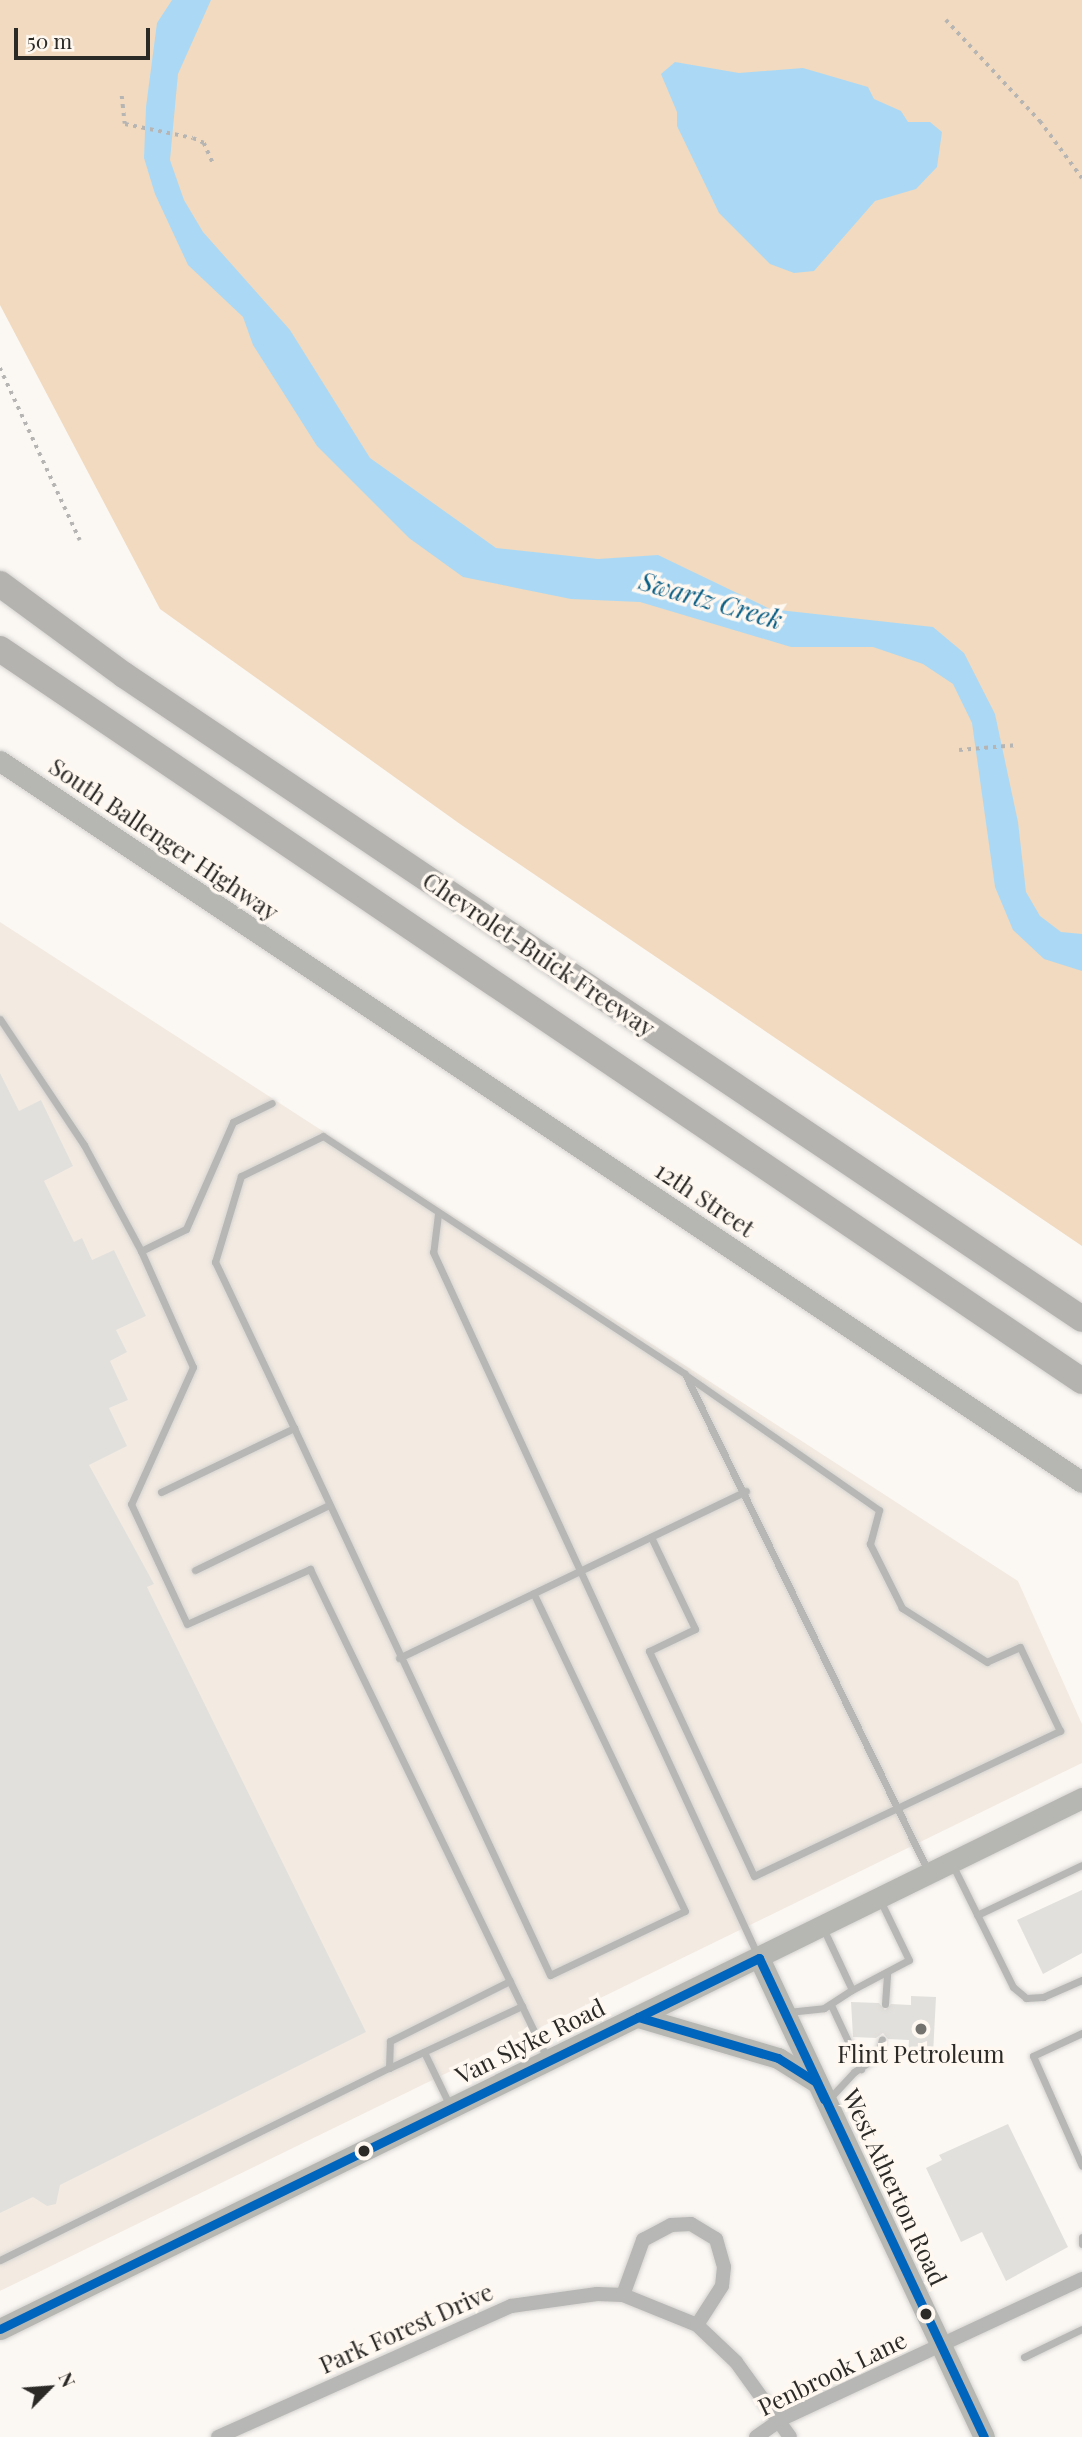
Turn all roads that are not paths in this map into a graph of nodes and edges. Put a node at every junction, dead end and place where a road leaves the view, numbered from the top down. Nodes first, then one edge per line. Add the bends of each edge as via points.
1 (0, 584) edge
2 (0, 649) edge
3 (0, 761) edge
4 (299, 961) joint
5 (0, 1019) edge
6 (272, 1103) dead end
7 (438, 1214) junction
8 (141, 1251) junction
9 (1082, 1319) edge
10 (685, 1374) junction
11 (1082, 1381) edge
12 (294, 1428) junction
13 (1082, 1484) edge
14 (746, 1491) junction
15 (161, 1492) dead end
16 (327, 1506) junction
17 (651, 1537) junction
18 (195, 1570) dead end
19 (580, 1571) junction
20 (533, 1594) junction
21 (399, 1658) junction
22 (1082, 1798) edge
23 (898, 1808) junction
24 (952, 1864) junction
25 (1082, 1865) edge
26 (930, 1874) junction
27 (880, 1900) junction
28 (977, 1914) junction
29 (823, 1928) junction
30 (759, 1958) junction
31 (887, 1972) junction
32 (1082, 1980) edge
33 (510, 1981) junction
34 (852, 1990) junction
35 (885, 2004) dead end
36 (831, 2005) junction
37 (522, 2006) junction
38 (784, 2013) junction
39 (638, 2017) junction
40 (1082, 2033) edge
41 (882, 2039) dead end
42 (424, 2052) junction
43 (549, 2062) junction
44 (389, 2068) junction
45 (861, 2069) junction
46 (816, 2082) junction
47 (826, 2102) junction
48 (451, 2108) junction
49 (1082, 2166) edge
50 (1082, 2237) edge
51 (1082, 2244) edge
52 (0, 2260) edge
53 (1082, 2279) edge
54 (622, 2295) junction
55 (697, 2325) junction
56 (0, 2329) edge
57 (1082, 2329) edge
58 (940, 2345) junction
59 (1024, 2357) dead end
60 (782, 2419) junction
61 (219, 2437) edge
62 (756, 2437) edge
63 (790, 2437) edge
64 (984, 2437) edge

1 - 9 highway, Chevrolet-Buick Freeway via 124,674
2 - 11 highway, Chevrolet-Buick Freeway
3 - 4 street, South Ballenger Highway
4 - 13 street, 12th Street
5 - 8 lane via 84,1145
6 - 8 lane via 233,1122 186,1229
7 - 10 lane
7 - 12 lane via 323,1136 241,1176 215,1262
7 - 19 lane via 433,1252
8 - 33 lane via 193,1367 131,1504 187,1624 310,1569
10 - 14 lane
10 - 23 lane via 879,1510 870,1544 902,1608 987,1662 1020,1647 1025,1657 1060,1731
12 - 15 lane
12 - 16 lane
14 - 17 lane
14 - 23 lane
16 - 18 lane
16 - 21 lane
17 - 19 lane
17 - 23 lane via 695,1629 649,1651 754,1876
19 - 20 lane
19 - 30 lane
20 - 21 lane
20 - 21 lane via 685,1911 550,1975
22 - 24 street, Van Slyke Road
23 - 26 lane
24 - 26 street, Van Slyke Road
24 - 28 lane
25 - 28 lane
26 - 27 street, Van Slyke Road
27 - 29 street, Van Slyke Road
27 - 31 lane via 909,1960
28 - 32 lane via 1013,1987 1026,1998 1043,1997
29 - 30 street, Van Slyke Road
29 - 34 lane
30 - 38 street, West Atherton Road
30 - 39 street, Van Slyke Road
31 - 34 lane
31 - 35 lane
33 - 37 lane
33 - 44 lane via 390,2041
34 - 36 lane
36 - 38 lane
36 - 45 lane
37 - 42 lane
37 - 43 lane
38 - 46 street, West Atherton Road
39 - 43 street, Van Slyke Road
39 - 46 street via 778,2058
40 - 49 lane via 1033,2056
41 - 45 lane via 878,2056
42 - 44 lane
42 - 48 lane
43 - 48 street, Van Slyke Road
44 - 52 lane
45 - 47 lane
46 - 47 street, West Atherton Road
47 - 58 street, West Atherton Road
48 - 56 street, Van Slyke Road
50 - 51 lane
53 - 58 street, Penbrook Lane
54 - 55 street, Park Forest Drive
54 - 55 street via 643,2240 671,2225 691,2224 716,2239 724,2267 722,2287
54 - 61 street, Park Forest Drive via 511,2306
55 - 60 street, Park Forest Drive via 736,2362
57 - 59 lane
58 - 60 street, Penbrook Lane
58 - 64 street, West Atherton Road
60 - 62 street, Penbrook Lane
60 - 63 street, Park Forest Drive

